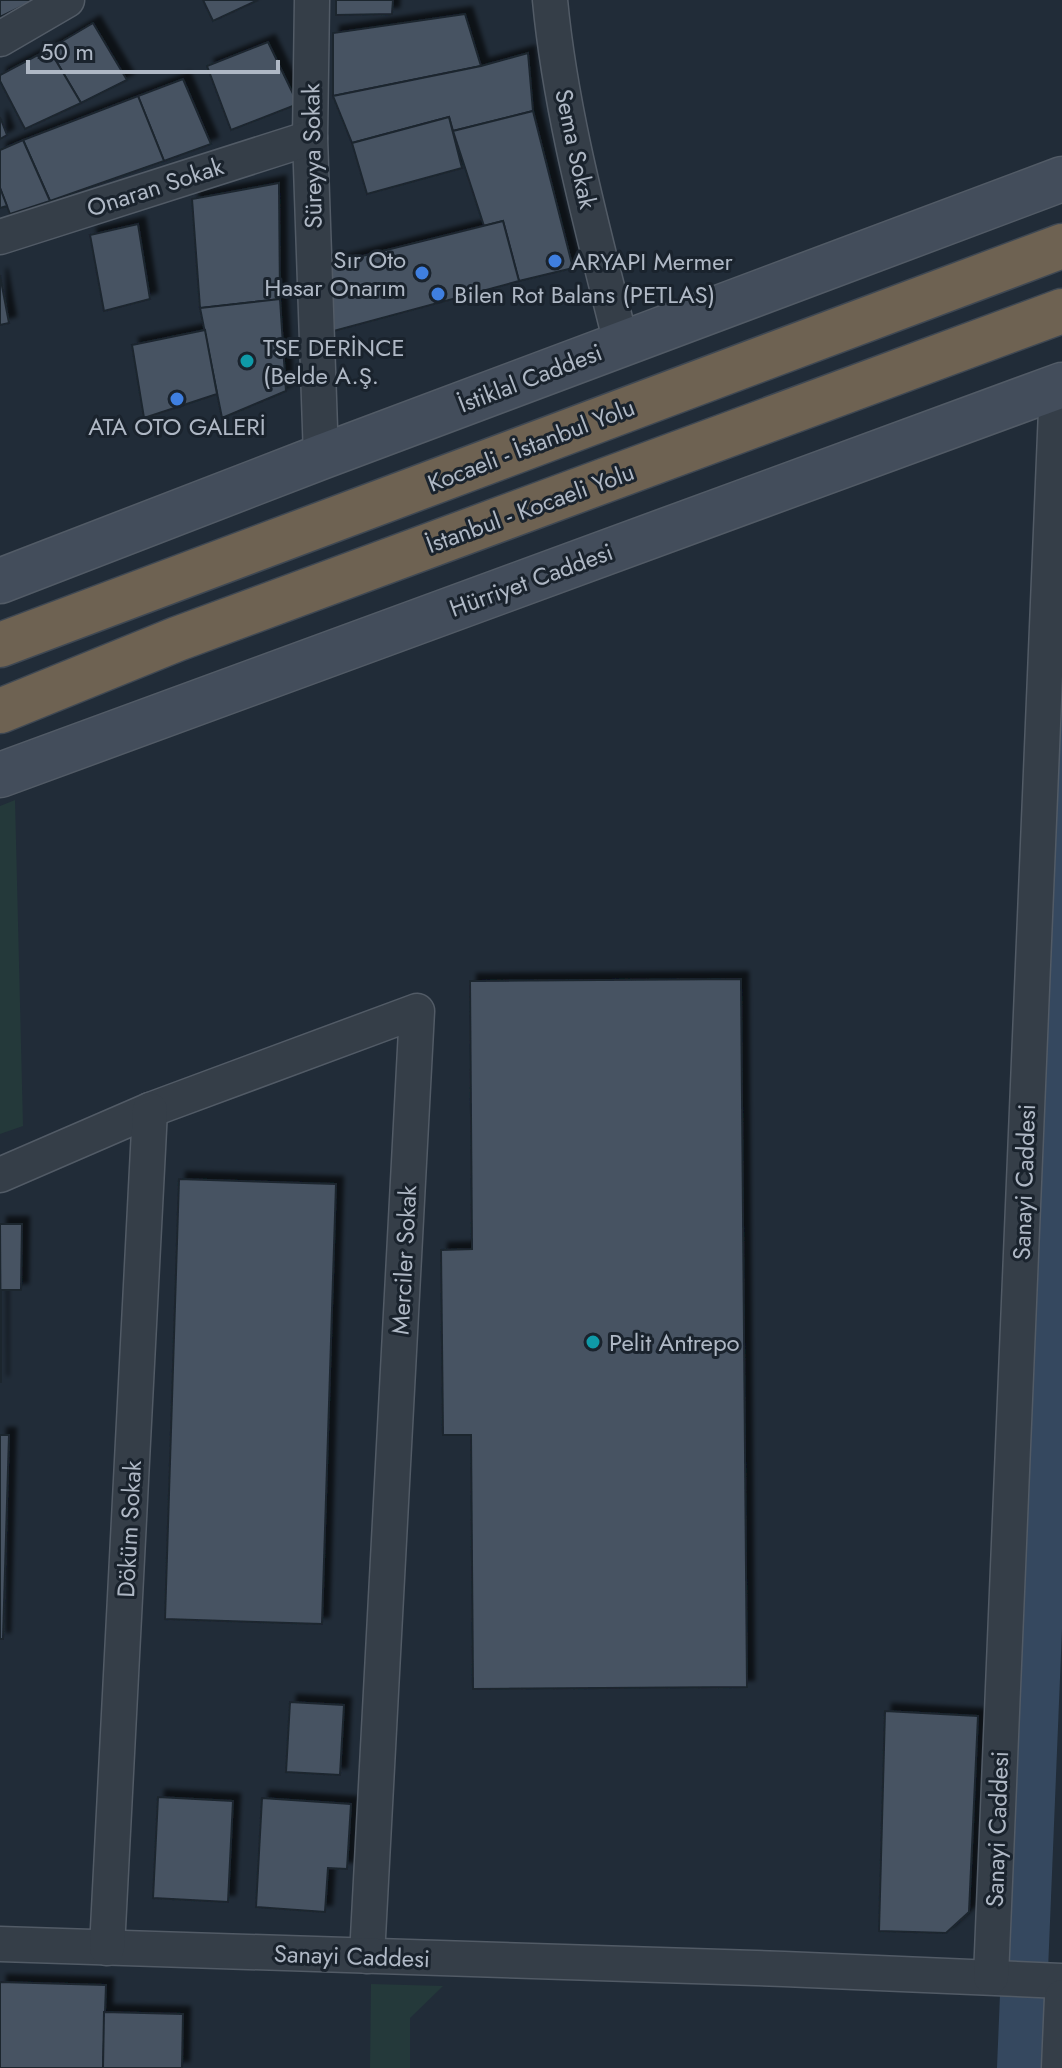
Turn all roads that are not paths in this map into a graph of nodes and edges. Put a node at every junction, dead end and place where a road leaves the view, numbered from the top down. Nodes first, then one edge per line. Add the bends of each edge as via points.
1 (67, 0) edge
2 (312, 0) edge
3 (550, 0) edge
4 (0, 39) edge
5 (310, 138) junction
6 (1062, 179) edge
7 (0, 237) edge
8 (1062, 246) edge
9 (1062, 311) edge
10 (621, 343) junction
11 (1060, 386) edge
12 (321, 457) junction
13 (0, 581) edge
14 (0, 645) edge
15 (0, 711) edge
16 (0, 775) edge
17 (150, 1110) junction
18 (0, 1175) edge
19 (0, 1944) edge
20 (107, 1948) junction
21 (367, 1956) junction
22 (991, 1977) junction
23 (1062, 1981) edge
24 (1062, 1997) edge
25 (1059, 2068) edge

1 - 4 street
2 - 5 street, Süreyya Sokak
3 - 10 street, Sema Sokak via 575,153
5 - 7 street, Onaran Sokak
5 - 12 street, Süreyya Sokak
6 - 10 main road, İstiklal Caddesi
8 - 14 highway, Kocaeli - İstanbul Yolu
9 - 15 highway, İstanbul - Kocaeli Yolu via 177,639
10 - 12 main road, İstiklal Caddesi
11 - 16 main road, Hürriyet Caddesi
11 - 22 street, Sanayi Caddesi
12 - 13 main road, İstiklal Caddesi
17 - 18 street, Merciler Sokak
17 - 20 street, Döküm Sokak
17 - 21 street, Merciler Sokak via 417,1011
19 - 20 street, Sanayi Caddesi
20 - 21 street, Sanayi Caddesi
21 - 22 street, Sanayi Caddesi
22 - 23 street, Sanayi Caddesi
24 - 25 street

